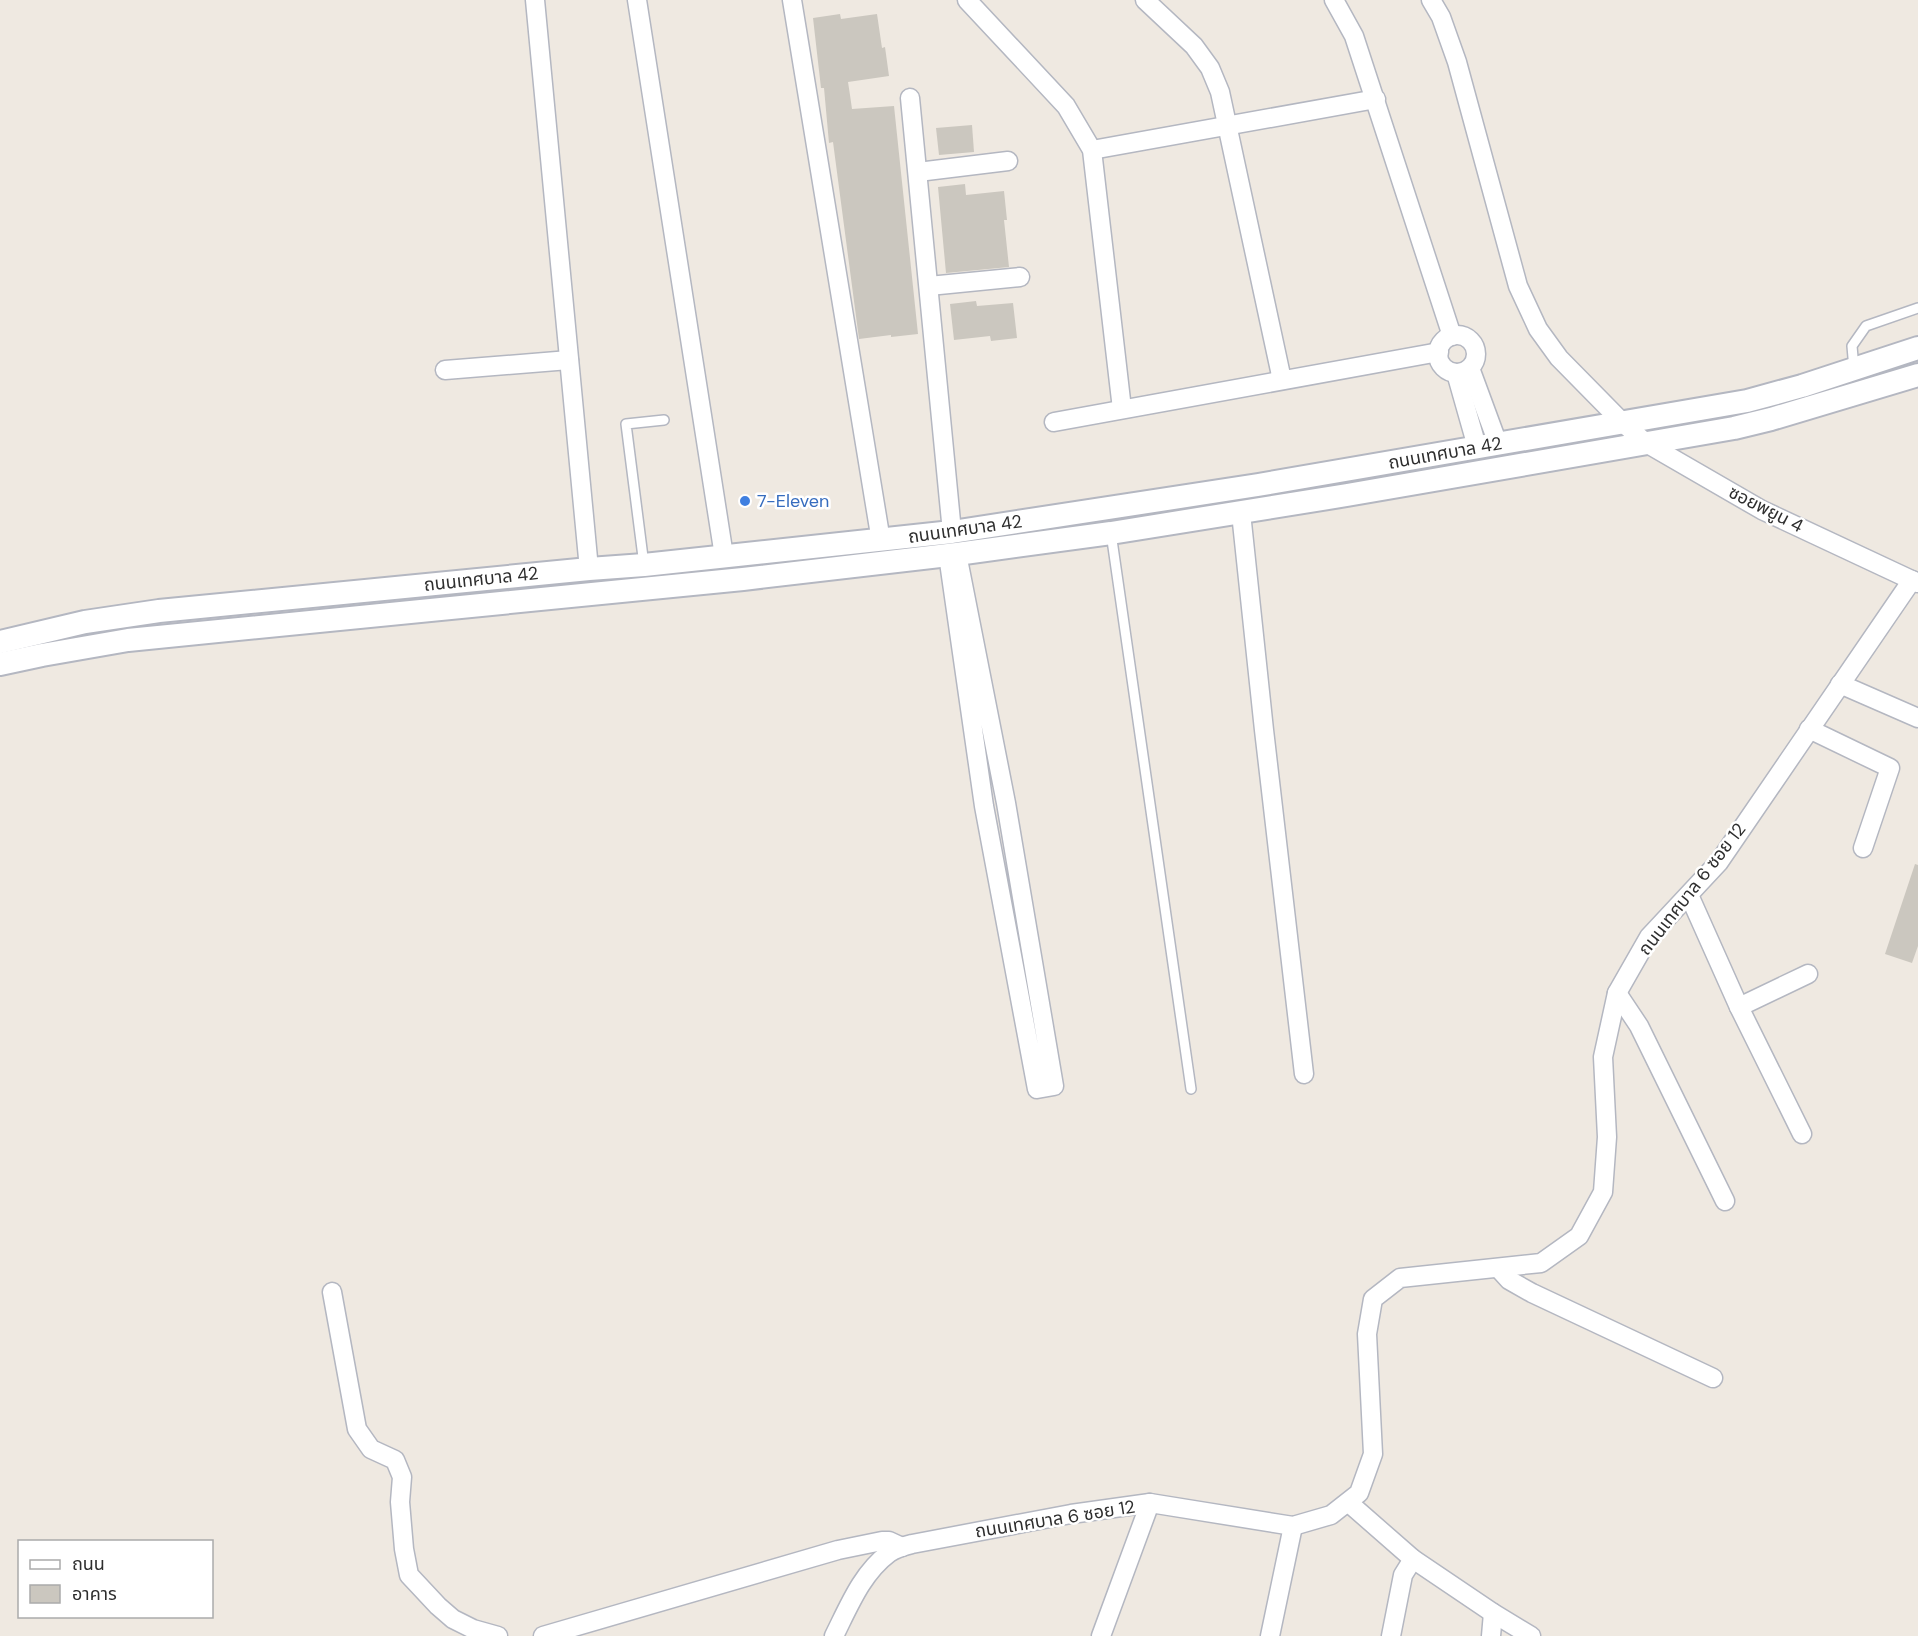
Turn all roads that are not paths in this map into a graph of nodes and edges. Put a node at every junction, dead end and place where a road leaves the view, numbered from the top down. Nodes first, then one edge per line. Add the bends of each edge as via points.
1 (535, 0) edge
2 (637, 0) edge
3 (792, 0) edge
4 (967, 0) edge
5 (1145, 0) edge
6 (1334, 0) edge
7 (1431, 0) edge
8 (910, 98) dead end
9 (1376, 99) junction
10 (1228, 127) junction
11 (1092, 150) junction
12 (1008, 161) dead end
13 (918, 172) junction
14 (1020, 278) dead end
15 (929, 286) junction
16 (1918, 308) edge
17 (1452, 336) junction
18 (1918, 348) edge
19 (1439, 352) junction
20 (570, 360) junction
21 (1854, 369) junction
22 (445, 370) dead end
23 (1463, 371) junction
24 (1918, 375) edge
25 (1282, 380) junction
26 (1122, 409) junction
27 (664, 420) dead end
28 (1054, 422) dead end
29 (1623, 423) junction
30 (1646, 443) junction
31 (1488, 446) junction
32 (1241, 513) junction
33 (1111, 533) junction
34 (881, 541) junction
35 (952, 547) junction
36 (724, 556) junction
37 (644, 566) junction
38 (589, 569) junction
39 (1915, 581) edge
40 (0, 642) edge
41 (0, 664) edge
42 (1840, 684) junction
43 (1918, 718) edge
44 (1809, 729) junction
45 (1006, 803) junction
46 (984, 806) junction
47 (1863, 848) dead end
48 (1689, 895) junction
49 (1028, 927) junction
50 (1007, 930) junction
51 (1808, 974) dead end
52 (1617, 993) junction
53 (1739, 1007) junction
54 (1304, 1074) dead end
55 (1191, 1089) dead end
56 (1802, 1134) dead end
57 (1725, 1201) dead end
58 (1499, 1269) junction
59 (332, 1292) dead end
60 (1713, 1378) dead end
61 (1150, 1503) junction
62 (1348, 1503) junction
63 (1293, 1526) junction
64 (902, 1547) junction
65 (1413, 1559) junction
66 (1493, 1613) junction
67 (498, 1636) edge
68 (543, 1636) edge
69 (834, 1636) edge
70 (1101, 1636) edge
71 (1270, 1636) edge
72 (1391, 1636) edge
73 (1491, 1636) edge
74 (1531, 1636) edge

1 - 20 street
2 - 36 street
3 - 34 street
4 - 11 street via 1066,106
5 - 10 street via 1194,46 1210,68
6 - 9 street via 1354,36
7 - 29 street, ซอยพยูน 4 via 1457,62 1526,307 1559,358
8 - 13 street
9 - 10 street
9 - 17 street
10 - 11 street
10 - 25 street
11 - 26 street
12 - 13 street
13 - 15 street
14 - 15 street
15 - 35 street
16 - 21 lane via 1866,326 1852,346
17 - 19 street
17 - 23 street via 1467,338 1476,352 1476,360
18 - 21 street, ถนนเทศบาล 42
19 - 23 street via 1448,371
19 - 25 street
20 - 22 street
20 - 38 street
21 - 29 street, ถนนเทศบาล 42 via 1747,400
23 - 31 street
24 - 30 street, ถนนเทศบาล 42 via 1771,419
25 - 26 street
26 - 28 street
27 - 37 lane via 626,424
29 - 30 street, ซอยพยูน 4
29 - 31 street, ถนนเทศบาล 42
30 - 32 street, ถนนเทศบาล 42
30 - 39 street, ซอยพยูน 4 via 1762,510
31 - 35 street, ถนนเทศบาล 42 via 1185,497
32 - 33 street, ถนนเทศบาล 42
32 - 54 street
33 - 35 street, ถนนเทศบาล 42
33 - 55 lane
34 - 35 street, ถนนเทศบาล 42
34 - 36 street, ถนนเทศบาล 42
35 - 41 street, ถนนเทศบาล 42 via 743,579 184,634 77,648
35 - 45 street
35 - 46 street
36 - 37 street, ถนนเทศบาล 42
37 - 38 street, ถนนเทศบาล 42
38 - 40 street, ถนนเทศบาล 42 via 159,610
39 - 42 street, ถนนเทศบาล 6 ซอย 12
42 - 43 street
42 - 44 street, ถนนเทศบาล 6 ซอย 12
44 - 47 street via 1890,768
44 - 48 street, ถนนเทศบาล 6 ซอย 12 via 1719,862
45 - 46 street
45 - 49 street
46 - 50 street
48 - 52 street, ถนนเทศบาล 6 ซอย 12 via 1649,937
48 - 53 street
49 - 50 street
49 - 50 street via 1054,1086 1037,1089
51 - 53 street
52 - 57 street via 1639,1026
52 - 58 street, ถนนเทศบาล 6 ซอย 12 via 1603,1057 1607,1137 1603,1192 1579,1236 1541,1263
53 - 56 street
58 - 60 street via 1509,1280 1532,1293
58 - 62 street, ถนนเทศบาล 6 ซอย 12 via 1400,1278 1373,1299 1366,1334 1373,1454 1359,1493
59 - 67 street via 357,1429 371,1449 394,1460 402,1477 400,1502 409,1575 453,1619
61 - 63 street, ถนนเทศบาล 6 ซอย 12
61 - 64 street, ถนนเทศบาล 6 ซอย 12
61 - 70 street
62 - 63 street, ถนนเทศบาล 6 ซอย 12 via 1331,1515
62 - 65 street
63 - 71 street
64 - 68 street via 882,1541 838,1550
64 - 69 street, ถนนเทศบาล 6 ซอย 12 via 873,1567
65 - 66 street
65 - 72 street via 1403,1575
66 - 73 street
66 - 74 street

